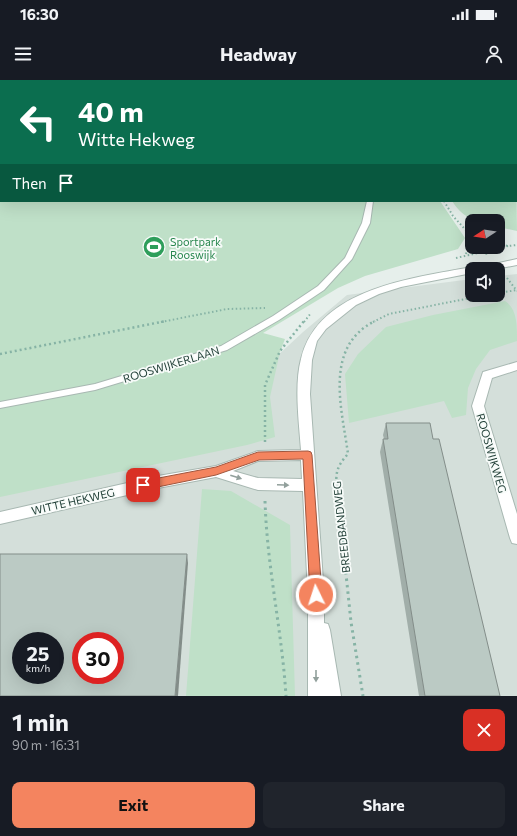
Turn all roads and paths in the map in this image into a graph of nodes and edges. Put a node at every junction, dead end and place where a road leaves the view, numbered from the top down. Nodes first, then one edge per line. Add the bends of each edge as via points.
1 (370, 202) edge
2 (445, 202) edge
3 (465, 229) edge
4 (505, 245) edge
5 (517, 245) edge
6 (508, 246) junction
7 (505, 247) edge
8 (517, 262) edge
9 (505, 264) edge
10 (465, 271) edge
11 (517, 290) edge
12 (505, 292) edge
13 (465, 299) edge
14 (290, 308) junction
15 (314, 310) dead end
16 (0, 354) edge
17 (517, 366) edge
18 (0, 405) edge
19 (308, 455) junction
20 (216, 471) junction
21 (309, 485) junction
22 (0, 518) edge
23 (517, 538) edge
24 (316, 595) junction
25 (316, 696) edge
26 (333, 696) edge
27 (363, 696) edge

1 - 14 lane, ROOSWIJKERLAAN via 366,223 348,259 321,288
2 - 3 path
4 - 6 path
5 - 6 path
6 - 7 path
8 - 9 street
10 - 19 street via 399,284 375,292 352,303 322,326 312,341 306,360 304,394
11 - 12 path
13 - 27 path, BREEDBANDWEG via 389,314 369,324 352,340 344,354 340,369 339,383 348,454 339,464 336,478 351,622
14 - 15 path
14 - 16 path via 227,309
14 - 18 lane, ROOSWIJKERLAAN via 224,348 95,387
17 - 23 street, ROOSWIJKWEG via 487,375 478,406
19 - 20 street, WITTE HEKWEG via 258,456
19 - 21 street
20 -> 21 street, WITTE HEKWEG via 258,484
20 - 22 street, WITTE HEKWEG
21 - 24 street
24 -> 25 street
24 - 26 street

